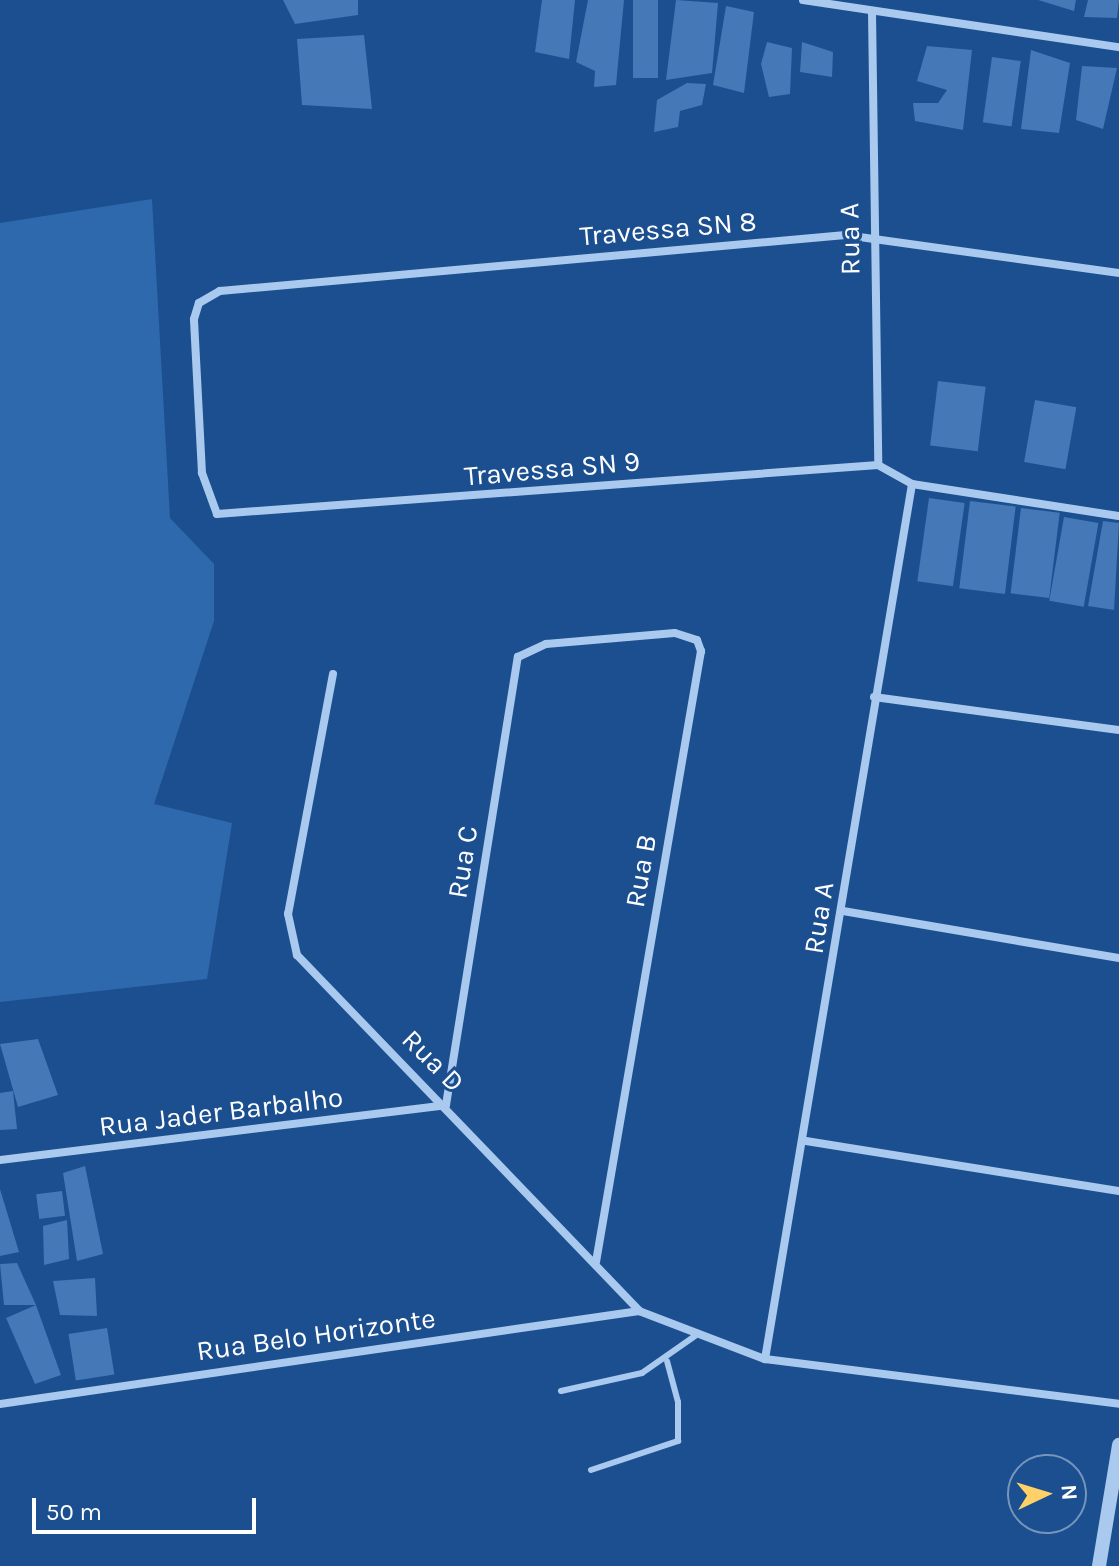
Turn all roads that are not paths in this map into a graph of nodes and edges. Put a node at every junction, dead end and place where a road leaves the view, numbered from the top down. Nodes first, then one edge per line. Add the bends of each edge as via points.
1 (803, 0) edge
2 (872, 12) junction
3 (1119, 47) edge
4 (872, 234) junction
5 (1119, 273) edge
6 (878, 465) junction
7 (912, 484) junction
8 (1119, 516) edge
9 (230, 517) joint
10 (546, 644) joint
11 (333, 674) dead end
12 (874, 697) junction
13 (1119, 730) edge
14 (843, 911) junction
15 (1119, 958) edge
16 (446, 1105) junction
17 (806, 1141) junction
18 (0, 1160) edge
19 (1119, 1191) edge
20 (596, 1262) junction
21 (639, 1311) junction
22 (695, 1336) junction
23 (765, 1359) junction
24 (667, 1361) junction
25 (561, 1391) dead end
26 (0, 1404) edge
27 (1119, 1404) edge
28 (1119, 1445) edge
29 (591, 1470) dead end
30 (1099, 1566) edge

1 - 2 street
2 - 3 street
2 - 4 street, Rua A
4 - 5 street, Travessa SN 8
4 - 6 street, Rua A
4 - 9 street, Travessa SN 8 via 220,291 199,303 193,341 205,497 217,514
6 - 7 street
6 - 9 street, Travessa SN 9
7 - 8 street
7 - 12 street, Rua A
10 - 16 street, Rua C via 518,657
10 - 20 street, Rua B via 675,633 697,640 701,651
11 - 16 street, Rua D via 288,914 291,941
12 - 13 street
12 - 14 street, Rua A
14 - 15 street
14 - 17 street, Rua A
16 - 18 street, Rua Jader Barbalho
16 - 20 street, Rua D
17 - 19 street
17 - 23 street, Rua A
20 - 21 street, Rua D
21 - 22 street, Rua D
21 - 26 street, Rua Belo Horizonte
22 - 23 street, Rua D
22 - 24 lane
23 - 27 street, Rua D
24 - 25 lane
24 - 29 lane via 678,1402 678,1441
28 - 30 street

